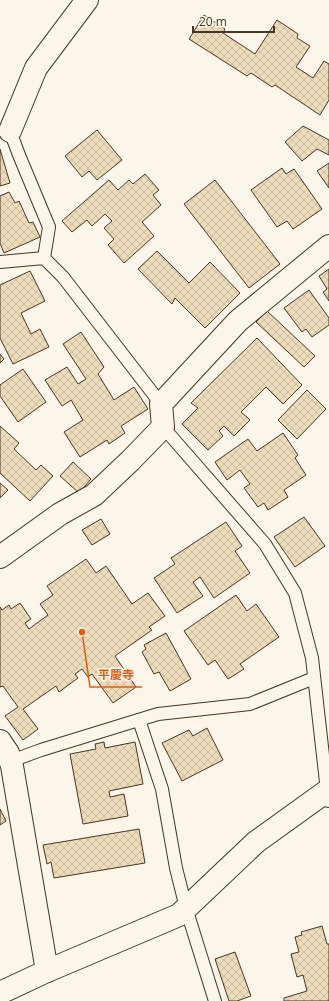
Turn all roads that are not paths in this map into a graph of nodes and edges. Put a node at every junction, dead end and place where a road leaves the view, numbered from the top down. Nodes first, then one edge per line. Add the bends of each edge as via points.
1 (87, 0) edge
2 (10, 131) joint
3 (329, 246) edge
4 (44, 258) junction
5 (0, 262) edge
6 (161, 404) junction
7 (163, 427) junction
8 (0, 557) edge
9 (314, 678) junction
10 (139, 720) junction
11 (0, 741) edge
12 (11, 761) junction
13 (328, 793) edge
14 (186, 908) junction
15 (47, 971) junction
16 (0, 993) edge
17 (215, 1001) edge

1 - 2 street via 36,68
2 - 4 lane via 49,227
3 - 6 street via 238,321
4 - 5 lane
4 - 6 lane via 63,278
6 - 7 street
7 - 8 street via 94,495 60,514
7 - 9 lane via 265,544 292,587 310,651
9 - 10 lane via 250,704 158,714
9 - 13 lane
10 - 12 lane
10 - 14 lane via 162,789
11 - 12 street
12 - 15 street
13 - 14 street via 256,842
14 - 15 street via 179,915
14 - 17 lane
15 - 16 street

